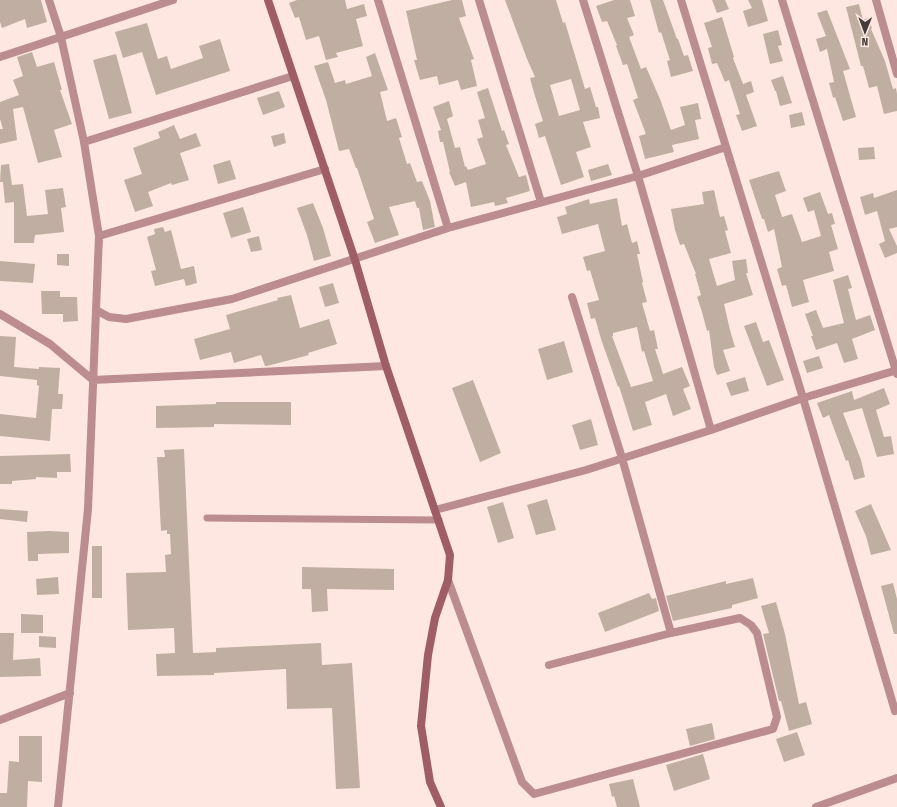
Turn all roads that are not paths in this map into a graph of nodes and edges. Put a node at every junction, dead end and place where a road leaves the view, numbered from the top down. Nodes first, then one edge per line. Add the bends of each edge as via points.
1 (49, 0) edge
2 (173, 0) edge
3 (268, 0) edge
4 (378, 0) edge
5 (478, 0) edge
6 (582, 0) edge
7 (682, 0) edge
8 (782, 0) edge
9 (876, 0) edge
10 (61, 37) junction
11 (0, 57) edge
12 (897, 74) edge
13 (293, 76) junction
14 (84, 142) junction
15 (726, 147) junction
16 (325, 170) junction
17 (638, 176) junction
18 (542, 202) junction
19 (448, 228) junction
20 (99, 236) junction
21 (355, 260) junction
22 (572, 297) dead end
23 (96, 310) junction
24 (0, 314) edge
25 (386, 366) junction
26 (897, 371) edge
27 (93, 380) junction
28 (803, 398) junction
29 (711, 430) junction
30 (622, 458) junction
31 (435, 510) junction
32 (207, 518) dead end
33 (439, 520) junction
34 (448, 580) junction
35 (671, 633) junction
36 (549, 665) dead end
37 (70, 693) junction
38 (896, 713) edge
39 (0, 720) edge
40 (897, 778) edge
41 (58, 807) edge
42 (441, 807) edge
43 (816, 807) edge

1 - 10 street
2 - 10 street
3 - 13 main road
4 - 19 street
5 - 18 street
6 - 17 street
7 - 15 street
8 - 26 street
9 - 12 street
10 - 11 street
10 - 14 street
13 - 14 street
13 - 16 main road
14 - 20 street
15 - 17 street
15 - 28 street
16 - 20 street
16 - 21 main road
17 - 18 street
17 - 29 street
18 - 19 street
19 - 21 street
20 - 23 street
21 - 23 street via 232,300 126,319 110,317
21 - 25 main road
22 - 30 street
23 - 27 street
24 - 27 street via 50,344
25 - 27 street
25 - 31 main road
26 - 28 street
27 - 37 street via 88,509
28 - 29 street
28 - 38 street
29 - 30 street
30 - 31 street
30 - 35 street
31 - 33 main road
32 - 33 lane
33 - 34 main road via 450,555
34 - 35 street via 522,782 534,794 773,730 777,717 757,633 751,625 740,618
34 - 42 main road via 428,655 421,726 430,782
35 - 36 street
37 - 39 street
37 - 41 street
40 - 43 street

